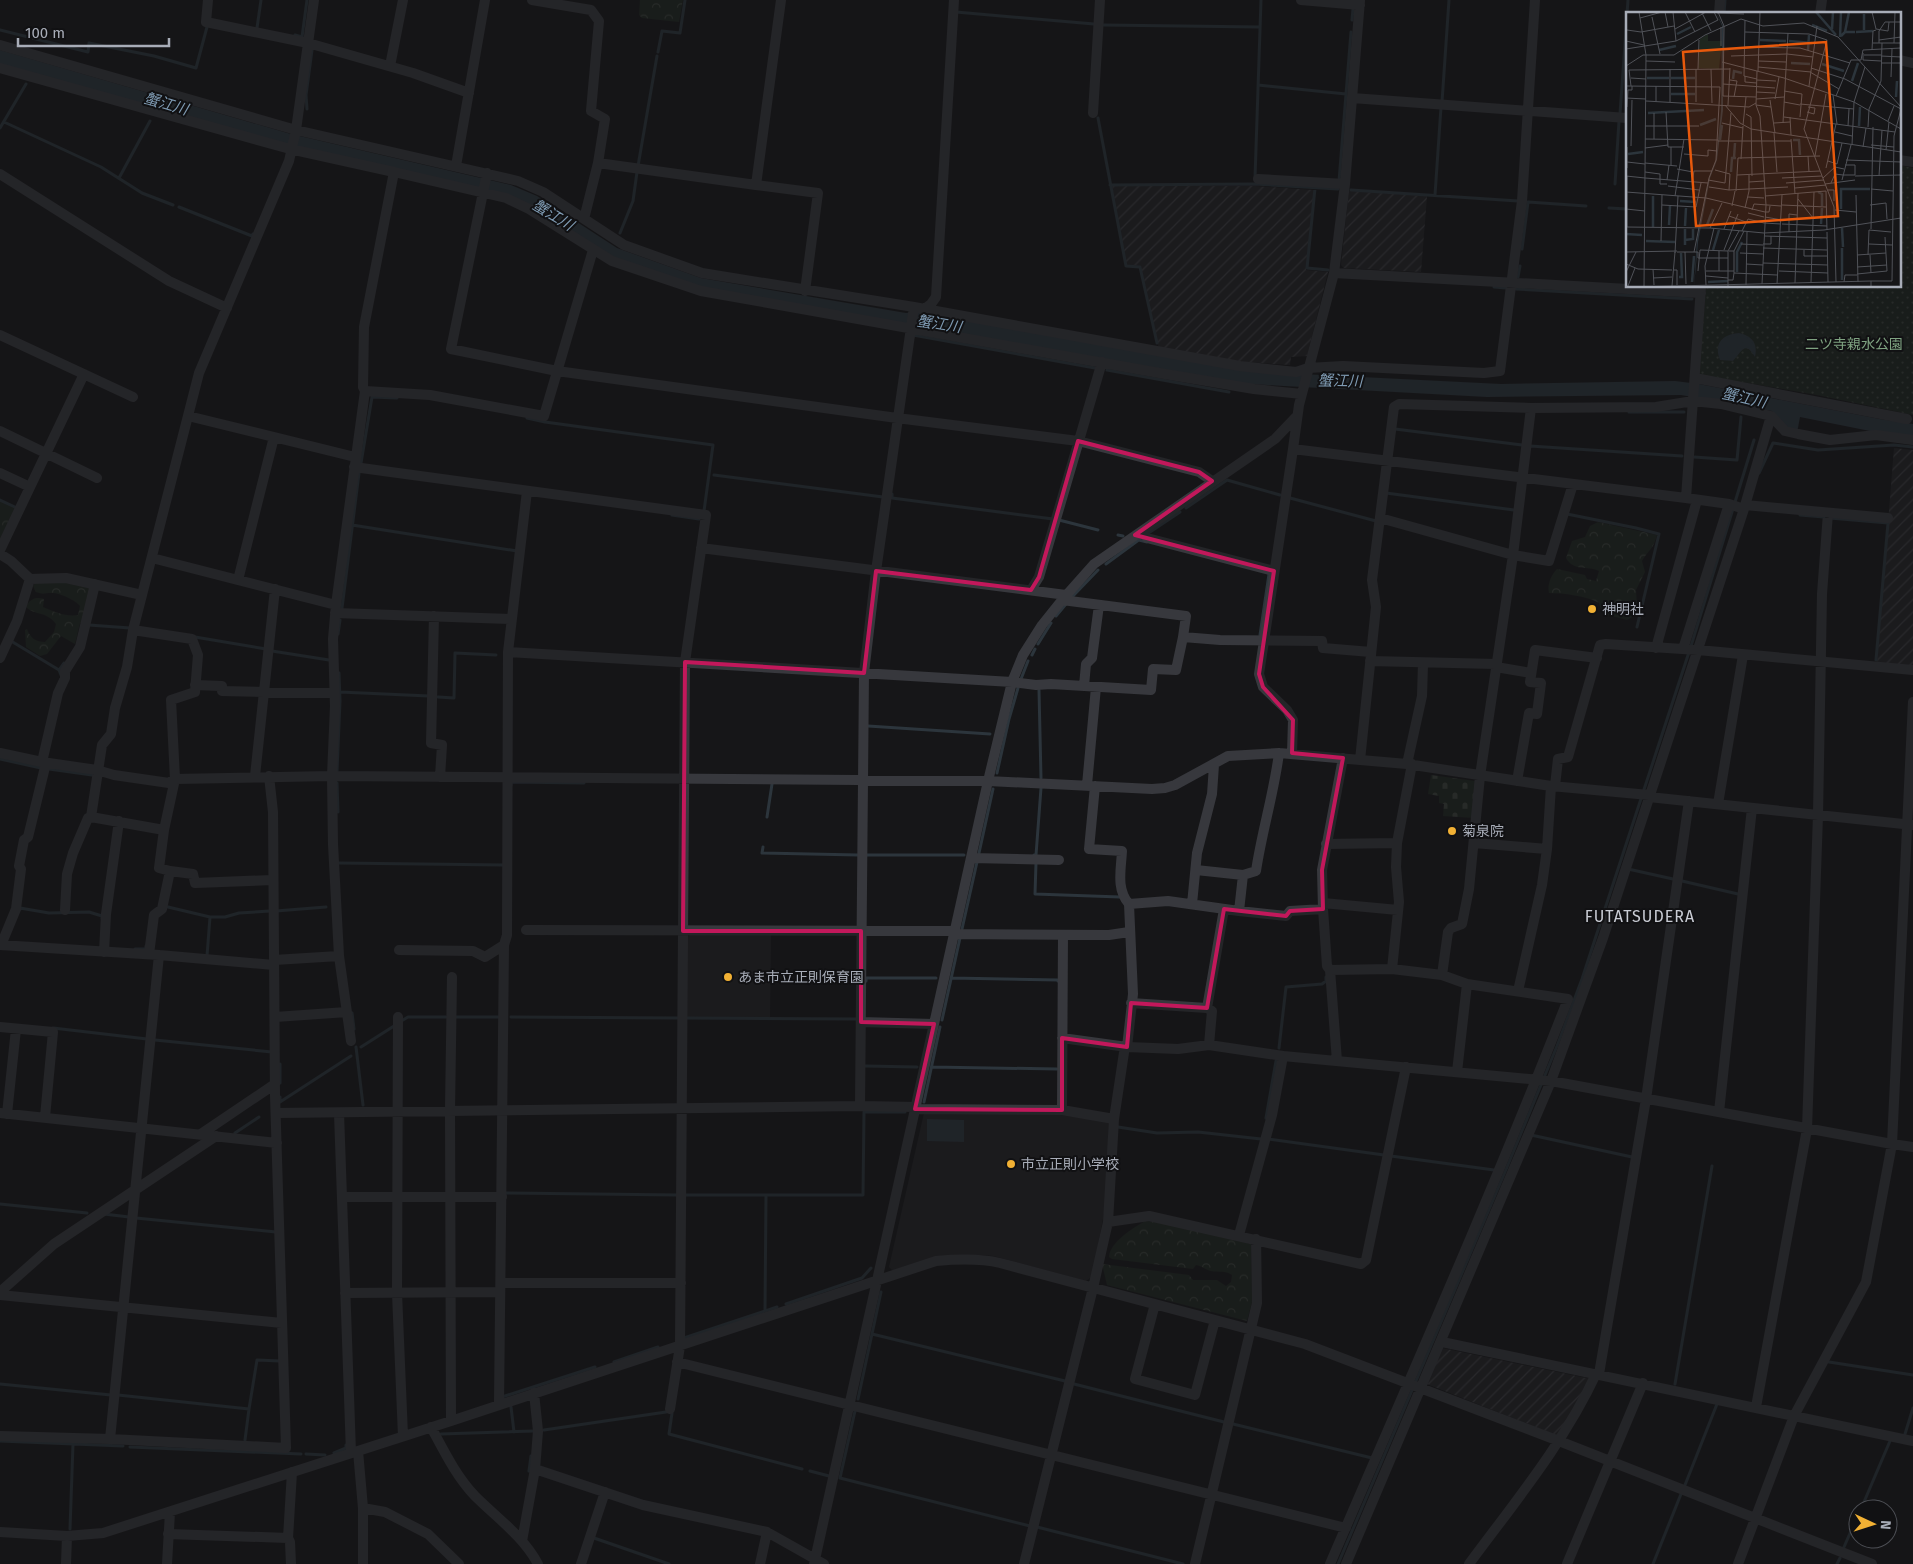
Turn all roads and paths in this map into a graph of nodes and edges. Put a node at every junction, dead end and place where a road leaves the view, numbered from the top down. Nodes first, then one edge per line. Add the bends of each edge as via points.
1 (208, 0) edge
2 (314, 0) edge
3 (403, 0) edge
4 (485, 0) edge
5 (532, 0) edge
6 (782, 0) edge
7 (954, 0) edge
8 (1100, 0) edge
9 (1300, 0) edge
10 (1536, 0) edge
11 (1360, 3) edge
12 (592, 5) edge
13 (308, 43) junction
14 (0, 45) edge
15 (1900, 60) edge
16 (1913, 63) edge
17 (390, 66) junction
18 (0, 68) edge
19 (469, 93) junction
20 (1352, 98) junction
21 (1528, 111) junction
22 (1094, 112) dead end
23 (1626, 118) edge
24 (296, 130) junction
25 (290, 149) junction
26 (1900, 160) edge
27 (1913, 162) edge
28 (598, 163) junction
29 (456, 166) junction
30 (394, 172) junction
31 (0, 174) edge
32 (487, 174) junction
33 (1258, 179) dead end
34 (1345, 184) junction
35 (756, 185) junction
36 (483, 191) junction
37 (584, 219) junction
38 (593, 250) junction
39 (1334, 273) junction
40 (1512, 282) junction
41 (1626, 287) edge
42 (1654, 288) edge
43 (1701, 290) edge
44 (805, 291) junction
45 (227, 308) junction
46 (916, 309) junction
47 (910, 328) junction
48 (0, 335) edge
49 (1102, 362) junction
50 (1308, 370) junction
51 (557, 371) junction
52 (84, 374) junction
53 (1695, 378) junction
54 (365, 391) junction
55 (1302, 392) junction
56 (133, 397) dead end
57 (1693, 401) junction
58 (1531, 408) junction
59 (188, 416) junction
60 (1771, 416) junction
61 (1296, 417) junction
62 (897, 418) junction
63 (1907, 419) dead end
64 (0, 431) edge
65 (274, 437) junction
66 (1913, 440) edge
67 (1078, 441) junction
68 (1293, 449) junction
69 (47, 453) junction
70 (1387, 461) junction
71 (355, 462) junction
72 (0, 473) edge
73 (97, 478) dead end
74 (1523, 478) junction
75 (1212, 481) junction
76 (1573, 484) junction
77 (30, 487) junction
78 (527, 491) junction
79 (1686, 498) junction
80 (1697, 500) junction
81 (1738, 506) junction
82 (1828, 513) junction
83 (1380, 518) junction
84 (1888, 518) dead end
85 (1142, 531) junction
86 (701, 548) junction
87 (0, 550) edge
88 (0, 554) edge
89 (1513, 555) junction
90 (152, 558) junction
91 (876, 571) junction
92 (1274, 571) junction
93 (30, 579) junction
94 (238, 580) junction
95 (95, 584) junction
96 (275, 589) junction
97 (1031, 590) junction
98 (142, 595) junction
99 (1064, 598) junction
100 (1099, 605) junction
101 (335, 609) junction
102 (434, 616) junction
103 (511, 619) junction
104 (134, 630) junction
105 (1183, 637) junction
106 (1263, 640) junction
107 (1656, 648) junction
108 (1690, 650) junction
109 (508, 652) junction
110 (1743, 654) junction
111 (1371, 657) junction
112 (0, 658) edge
113 (1596, 658) junction
114 (686, 662) junction
115 (1820, 662) junction
116 (1423, 664) junction
117 (1496, 666) junction
118 (1913, 670) edge
119 (864, 673) junction
120 (1531, 674) junction
121 (1012, 682) junction
122 (195, 685) junction
123 (1084, 686) junction
124 (1096, 687) junction
125 (265, 692) junction
126 (334, 693) junction
127 (1913, 702) edge
128 (1279, 753) junction
129 (0, 754) edge
130 (1292, 754) junction
131 (1343, 758) junction
132 (1360, 760) junction
133 (44, 762) junction
134 (1409, 764) junction
135 (1214, 765) junction
136 (97, 770) junction
137 (256, 776) junction
138 (269, 776) junction
139 (332, 776) junction
140 (1480, 776) junction
141 (440, 777) junction
142 (175, 778) junction
143 (506, 778) junction
144 (684, 780) junction
145 (863, 781) junction
146 (988, 781) junction
147 (1517, 781) junction
148 (1091, 785) junction
149 (1553, 786) junction
150 (1645, 795) junction
151 (1689, 801) junction
152 (1718, 804) junction
153 (1752, 808) junction
154 (1818, 815) junction
155 (91, 817) junction
156 (118, 822) junction
157 (1910, 825) edge
158 (164, 830) junction
159 (1397, 843) junction
160 (1474, 843) junction
161 (1326, 844) junction
162 (1546, 849) junction
163 (971, 858) junction
164 (1059, 860) dead end
165 (1196, 870) junction
166 (170, 871) junction
167 (1244, 875) junction
168 (272, 880) junction
169 (1129, 904) junction
170 (1192, 904) junction
171 (1323, 906) junction
172 (1224, 909) junction
173 (66, 910) dead end
174 (1398, 910) junction
175 (1239, 911) junction
176 (526, 930) dead end
177 (683, 931) junction
178 (861, 931) junction
179 (955, 932) junction
180 (1129, 932) junction
181 (1064, 935) junction
182 (0, 945) edge
183 (504, 945) junction
184 (399, 950) dead end
185 (104, 952) junction
186 (154, 955) junction
187 (339, 956) junction
188 (274, 962) junction
189 (1392, 969) junction
190 (1330, 970) junction
191 (1442, 975) junction
192 (452, 977) dead end
193 (1467, 984) junction
194 (1518, 992) junction
195 (1131, 1004) junction
196 (1207, 1008) junction
197 (347, 1012) junction
198 (275, 1017) junction
199 (398, 1017) dead end
200 (861, 1022) junction
201 (934, 1024) junction
202 (0, 1027) edge
203 (16, 1029) junction
204 (1062, 1038) junction
205 (351, 1041) dead end
206 (1209, 1045) junction
207 (1126, 1046) junction
208 (1283, 1056) junction
209 (1337, 1061) junction
210 (1406, 1067) junction
211 (1457, 1072) junction
212 (1543, 1080) junction
213 (275, 1084) junction
214 (1646, 1099) junction
215 (860, 1106) junction
216 (682, 1108) junction
217 (916, 1108) junction
218 (502, 1109) junction
219 (396, 1110) junction
220 (450, 1110) junction
221 (1062, 1110) junction
222 (1719, 1112) junction
223 (4, 1113) edge
224 (277, 1113) junction
225 (338, 1113) junction
226 (45, 1118) junction
227 (1114, 1119) junction
228 (142, 1127) junction
229 (1807, 1129) junction
230 (201, 1134) junction
231 (216, 1136) junction
232 (277, 1143) junction
233 (1892, 1144) junction
234 (1913, 1147) edge
235 (135, 1190) junction
236 (342, 1197) junction
237 (397, 1197) junction
238 (450, 1197) junction
239 (502, 1197) junction
240 (1108, 1222) junction
241 (1239, 1235) junction
242 (1256, 1239) junction
243 (876, 1280) junction
244 (681, 1283) junction
245 (501, 1288) junction
246 (1093, 1288) junction
247 (449, 1292) junction
248 (345, 1293) junction
249 (397, 1293) junction
250 (0, 1294) edge
251 (1155, 1304) junction
252 (123, 1307) junction
253 (1215, 1320) junction
254 (282, 1323) junction
255 (1251, 1329) junction
256 (1442, 1342) junction
257 (680, 1346) junction
258 (678, 1362) junction
259 (1597, 1374) junction
260 (1643, 1383) junction
261 (1416, 1385) junction
262 (534, 1393) junction
263 (499, 1404) junction
264 (850, 1405) junction
265 (1756, 1407) junction
266 (670, 1409) dead end
267 (1794, 1416) junction
268 (451, 1421) junction
269 (431, 1427) junction
270 (0, 1436) edge
271 (403, 1436) junction
272 (110, 1439) junction
273 (1559, 1441) junction
274 (1913, 1441) edge
275 (354, 1452) junction
276 (1052, 1455) junction
277 (1611, 1461) junction
278 (535, 1469) junction
279 (292, 1472) junction
280 (605, 1492) junction
281 (1212, 1494) junction
282 (363, 1508) junction
283 (170, 1512) junction
284 (1756, 1518) junction
285 (1346, 1528) junction
286 (0, 1532) edge
287 (767, 1532) junction
288 (168, 1534) junction
289 (67, 1536) junction
290 (288, 1538) junction
291 (522, 1541) junction
292 (817, 1562) edge
293 (66, 1564) edge
294 (167, 1564) edge
295 (291, 1564) edge
296 (362, 1564) edge
297 (459, 1564) edge
298 (538, 1564) edge
299 (581, 1564) edge
300 (760, 1564) edge
301 (1024, 1564) edge
302 (1196, 1564) edge
303 (1330, 1564) edge
304 (1346, 1564) edge
305 (1469, 1564) edge
306 (1566, 1564) edge
307 (1738, 1564) edge
308 (1872, 1564) edge

1 - 13 street via 206,22
2 - 13 street
3 - 17 street
4 - 19 street
5 - 12 street
6 - 35 street
7 - 46 street via 936,297 931,304
8 - 22 street
9 - 11 street
10 - 21 street
11 - 20 street
12 - 28 street via 599,21 591,111 605,119
13 - 17 street
13 - 24 street
14 - 24 street
15 - 16 street
17 - 19 street
18 - 25 street
19 - 29 street
20 - 21 street
20 - 34 street
21 - 23 street
21 - 40 street
24 - 25 street
24 - 29 street
25 - 30 street
25 - 45 street via 289,161
26 - 27 street
28 - 35 street
28 - 37 street
29 - 32 street
30 - 36 street
30 - 54 street via 364,328
31 - 45 street via 169,281
32 - 36 street
32 - 37 street via 518,181 542,192
33 - 34 street
34 - 39 street
35 - 44 street via 818,192
36 - 38 street via 529,209
36 - 51 street via 451,349
37 - 44 street via 624,245 702,273
38 - 47 street via 612,261 701,291
38 - 51 street
39 - 40 street
39 - 50 street
40 - 41 street
40 - 50 street via 1500,371 1484,373 1343,366
42 - 43 street
43 - 53 street
44 - 46 street
45 - 59 street via 198,373
46 - 47 street
46 - 50 street via 1240,366 1296,372
47 - 49 street
47 - 62 street
48 - 52 street
49 - 55 street via 1254,389
49 - 67 street
50 - 55 street
51 - 54 street via 544,416 430,395
51 - 62 street
52 - 56 street
52 - 69 street
53 - 57 street
53 - 63 street
54 - 71 street
55 - 61 street
57 - 58 street via 1656,407
57 - 60 street
57 - 79 street
58 - 70 street via 1399,404 1394,407
58 - 74 street
59 - 65 street
59 - 90 street
60 - 66 street via 1785,431 1830,440 1876,435
60 - 81 street
61 - 68 street
61 - 75 street via 1275,439
62 - 67 street
62 - 91 street
64 - 69 street
65 - 71 street
65 - 94 street
67 - 75 street via 1199,472
67 - 97 street via 1038,577
68 - 70 street
68 - 92 street
69 - 73 street
69 - 77 street
70 - 74 street
70 - 83 street
71 - 78 street
71 - 101 street
72 - 77 street
74 - 76 street
74 - 89 street
75 - 85 street
76 - 79 street
76 - 89 street via 1548,560
77 - 87 street
78 - 86 street via 706,515
78 - 103 street
79 - 80 street
80 - 81 street
80 - 107 street
81 - 82 street
81 - 108 street
81 - 108 street
82 - 84 street
82 - 115 street
83 - 89 street
83 - 111 street via 1372,580 1376,608
85 - 92 street via 1147,538
85 - 99 street via 1094,564
86 - 91 street
86 - 114 street
88 - 93 street
89 - 117 street
90 - 94 street
90 - 98 street
91 - 97 street
91 - 119 street
92 - 106 street
93 - 95 street via 60,577
93 - 112 street
94 - 96 street
95 - 98 street
95 - 133 street via 80,647 64,671
96 - 101 street
96 - 125 street
97 - 99 street
98 - 104 street
99 - 100 street
99 - 121 street via 1042,624 1023,655
100 - 105 street via 1186,616
100 - 123 street via 1092,658 1086,664
101 - 102 street
101 - 126 street
102 - 103 street
102 - 141 street via 431,743 442,745
103 - 109 street
104 - 122 street via 192,639 198,654
104 - 136 street via 111,734 102,745
105 - 106 street
105 - 124 street via 1176,670 1154,669 1152,690
106 - 111 street via 1322,641 1323,648
106 - 130 street via 1259,674 1263,687 1293,720
107 - 108 street
107 - 113 street via 1606,644 1600,646
108 - 110 street
108 - 150 street
109 - 114 street
109 - 143 street
110 - 115 street
110 - 152 street
111 - 116 street
111 - 132 street
113 - 120 street via 1535,650
113 - 149 street via 1568,756 1558,759
114 - 119 street
114 - 144 street
115 - 118 street
115 - 154 street
116 - 117 street
116 - 134 street via 1422,696
117 - 120 street
117 - 140 street
119 - 121 street
119 - 145 street
120 - 147 street via 1530,682 1541,683 1537,714 1529,713
121 - 123 street via 1036,686
121 - 146 street
122 - 125 street via 222,686 222,691
122 - 142 street via 195,692 172,700
123 - 124 street
124 - 148 street
125 - 126 street
125 - 137 street
126 - 139 street
127 - 157 street
128 - 130 street
128 - 135 street via 1236,754
128 - 167 street via 1256,871
129 - 133 street
130 - 131 street
131 - 132 street
131 - 161 street
132 - 134 street
133 - 136 street
133 - 182 street via 19,866 16,908
134 - 140 street
134 - 159 street
135 - 148 street via 1165,788
135 - 165 street via 1212,794 1197,853
136 - 142 street via 114,776 169,782
136 - 155 street
137 - 138 street
137 - 142 street
138 - 139 street
138 - 168 street via 273,812
139 - 141 street
139 - 187 street
140 - 147 street
140 - 160 street
141 - 143 street
142 - 158 street
143 - 144 street
143 - 183 street via 507,936
144 - 145 street
144 - 177 street
145 - 146 street
145 - 178 street
146 - 148 street
146 - 163 street
147 - 149 street
148 - 169 street via 1089,849 1122,852 1120,886
149 - 150 street
149 - 162 street
150 - 151 street
150 - 212 street via 1603,938
151 - 152 street
151 - 214 street
152 - 153 street
153 - 154 street
153 - 222 street
154 - 157 street
154 - 229 street
155 - 156 street
155 - 173 street via 67,874
156 - 158 street
156 - 185 street
157 - 233 street
158 - 166 street via 159,868
159 - 161 street
159 - 174 street
160 - 162 street
160 - 191 street via 1462,924 1448,932
161 - 171 street via 1322,870
162 - 194 street via 1542,885
163 - 164 street
163 - 179 street
165 - 167 street
165 - 170 street
166 - 168 street via 193,874 195,882
166 - 186 street via 162,909 154,915
167 - 175 street
168 - 188 street
169 - 170 street via 1168,901
169 - 180 street
170 - 172 street
171 - 174 street
171 - 175 street via 1290,911 1286,916
171 - 190 street via 1327,966
172 - 175 street
172 - 196 street
174 - 189 street
176 - 177 street
177 - 178 street
177 - 216 street
178 - 179 street
178 - 200 street
179 - 181 street
179 - 201 street
180 - 181 street
180 - 195 street
181 - 204 street
182 - 185 street
183 - 184 street via 485,957 473,951
183 - 218 street
185 - 186 street
186 - 188 street
186 - 228 street
187 - 188 street
187 - 197 street
188 - 198 street
189 - 190 street
189 - 191 street
190 - 209 street
191 - 193 street
192 - 220 street
193 - 194 street
193 - 211 street
194 - 212 street via 1568,999
195 - 196 street
195 - 207 street
196 - 206 street via 1212,1011
197 - 198 street
197 - 205 street
198 - 213 street
199 - 219 street
200 - 201 street
200 - 215 street
201 - 217 street
202 - 203 street
203 - 223 street
203 - 226 street via 53,1032
204 - 207 street
204 - 221 street
206 - 207 street via 1178,1049
206 - 208 street
207 - 227 street
208 - 209 street
208 - 241 street via 1272,1115
209 - 210 street
210 - 211 street
210 - 242 street via 1366,1260 1361,1264
211 - 212 street
212 - 214 street
212 - 256 street
212 - 261 street
213 - 224 street
213 - 230 street
214 - 222 street
214 - 259 street
215 - 216 street
215 - 217 street
216 - 218 street
216 - 244 street
217 - 221 street
217 - 243 street
218 - 220 street
218 - 239 street
219 - 220 street
219 - 225 street
219 - 237 street
220 - 238 street
221 - 227 street
222 - 229 street
223 - 226 street
224 - 225 street
224 - 232 street
225 - 236 street
226 - 228 street
227 - 240 street
228 - 230 street
228 - 235 street
229 - 233 street
229 - 265 street
230 - 231 street
231 - 232 street
231 - 235 street
232 - 254 street
233 - 234 street
233 - 267 street via 1866,1282
235 - 250 street via 54,1244
235 - 252 street
236 - 237 street
236 - 248 street
237 - 238 street
237 - 249 street
238 - 239 street
238 - 247 street
239 - 245 street
240 - 241 street via 1149,1216
240 - 246 street
241 - 242 street
242 - 255 street via 1257,1303
243 - 246 street via 936,1261 979,1259
243 - 257 street
243 - 264 street
244 - 245 street
244 - 257 street
245 - 247 street
245 - 263 street
246 - 251 street
246 - 276 street
247 - 249 street
247 - 268 street
248 - 249 street
248 - 275 street
249 - 271 street
250 - 252 street
251 - 253 street
251 - 253 street via 1135,1379 1195,1395
252 - 254 street
252 - 272 street
253 - 255 street
254 - 272 street via 286,1448
255 - 261 street via 1305,1344
255 - 281 street
256 - 259 street
256 - 261 street
257 - 258 street
257 - 262 street
258 - 264 street
258 - 266 street
259 - 260 street
259 - 273 street
260 - 265 street
260 - 277 street
261 - 273 street
261 - 285 street
261 - 304 street
262 - 263 street
262 - 278 street via 538,1431
263 - 268 street
264 - 276 street
264 - 292 street
265 - 267 street
267 - 274 street
267 - 284 street
268 - 269 street
269 - 271 street
269 - 291 street via 455,1470 474,1495
270 - 272 street
271 - 275 street
273 - 277 street
273 - 305 street
275 - 279 street
275 - 282 street
276 - 281 street
276 - 301 street
277 - 284 street
277 - 306 street
278 - 280 street
278 - 291 street
279 - 283 street
279 - 290 street
280 - 287 street via 643,1505
280 - 299 street
281 - 285 street
281 - 302 street
282 - 296 street
282 - 297 street via 385,1512 428,1534
283 - 288 street
283 - 289 street via 103,1533
284 - 307 street
284 - 308 street
285 - 303 street
286 - 289 street
287 - 292 street
287 - 300 street
288 - 290 street
288 - 294 street
289 - 293 street
290 - 295 street
291 - 298 street

